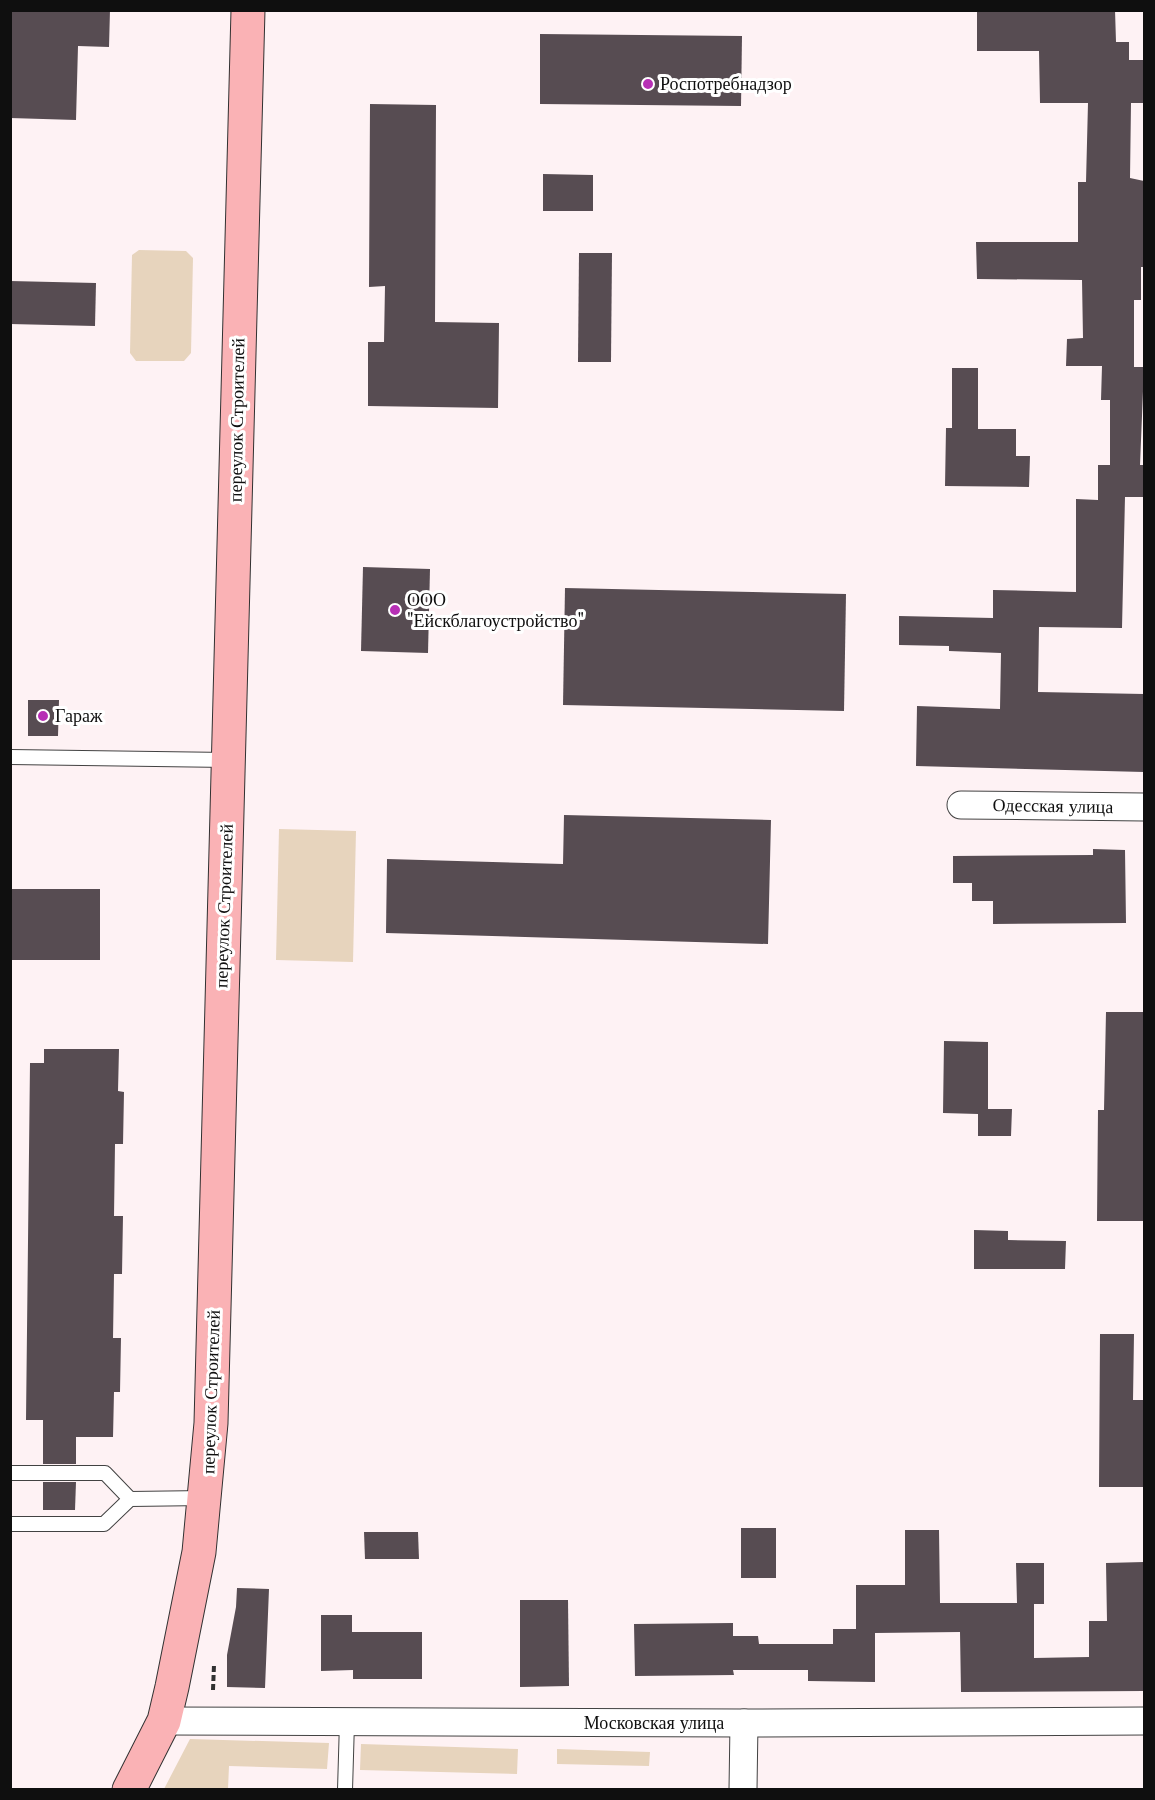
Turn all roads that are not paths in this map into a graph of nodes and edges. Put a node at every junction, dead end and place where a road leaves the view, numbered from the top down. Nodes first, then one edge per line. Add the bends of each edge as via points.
1 (248, 10) edge
2 (10, 757) edge
3 (228, 760) junction
4 (961, 805) dead end
5 (1144, 807) edge
6 (10, 1473) edge
7 (205, 1498) junction
8 (130, 1499) junction
9 (10, 1524) edge
10 (164, 1721) junction
11 (1144, 1721) edge
12 (347, 1722) junction
13 (744, 1723) junction
14 (129, 1790) edge
15 (345, 1790) edge
16 (742, 1790) edge

1 - 3 street, переулок Строителей
2 - 3 lane
3 - 7 street, переулок Строителей via 211,1423
4 - 5 street, Одесская улица
6 - 8 lane via 105,1473
7 - 8 lane
7 - 10 street, переулок Строителей via 199,1552
8 - 9 lane via 104,1524
10 - 12 street, Московская улица
10 - 14 street, переулок Строителей
11 - 13 street, Московская улица
12 - 13 street, Московская улица
12 - 15 lane
13 - 16 street

